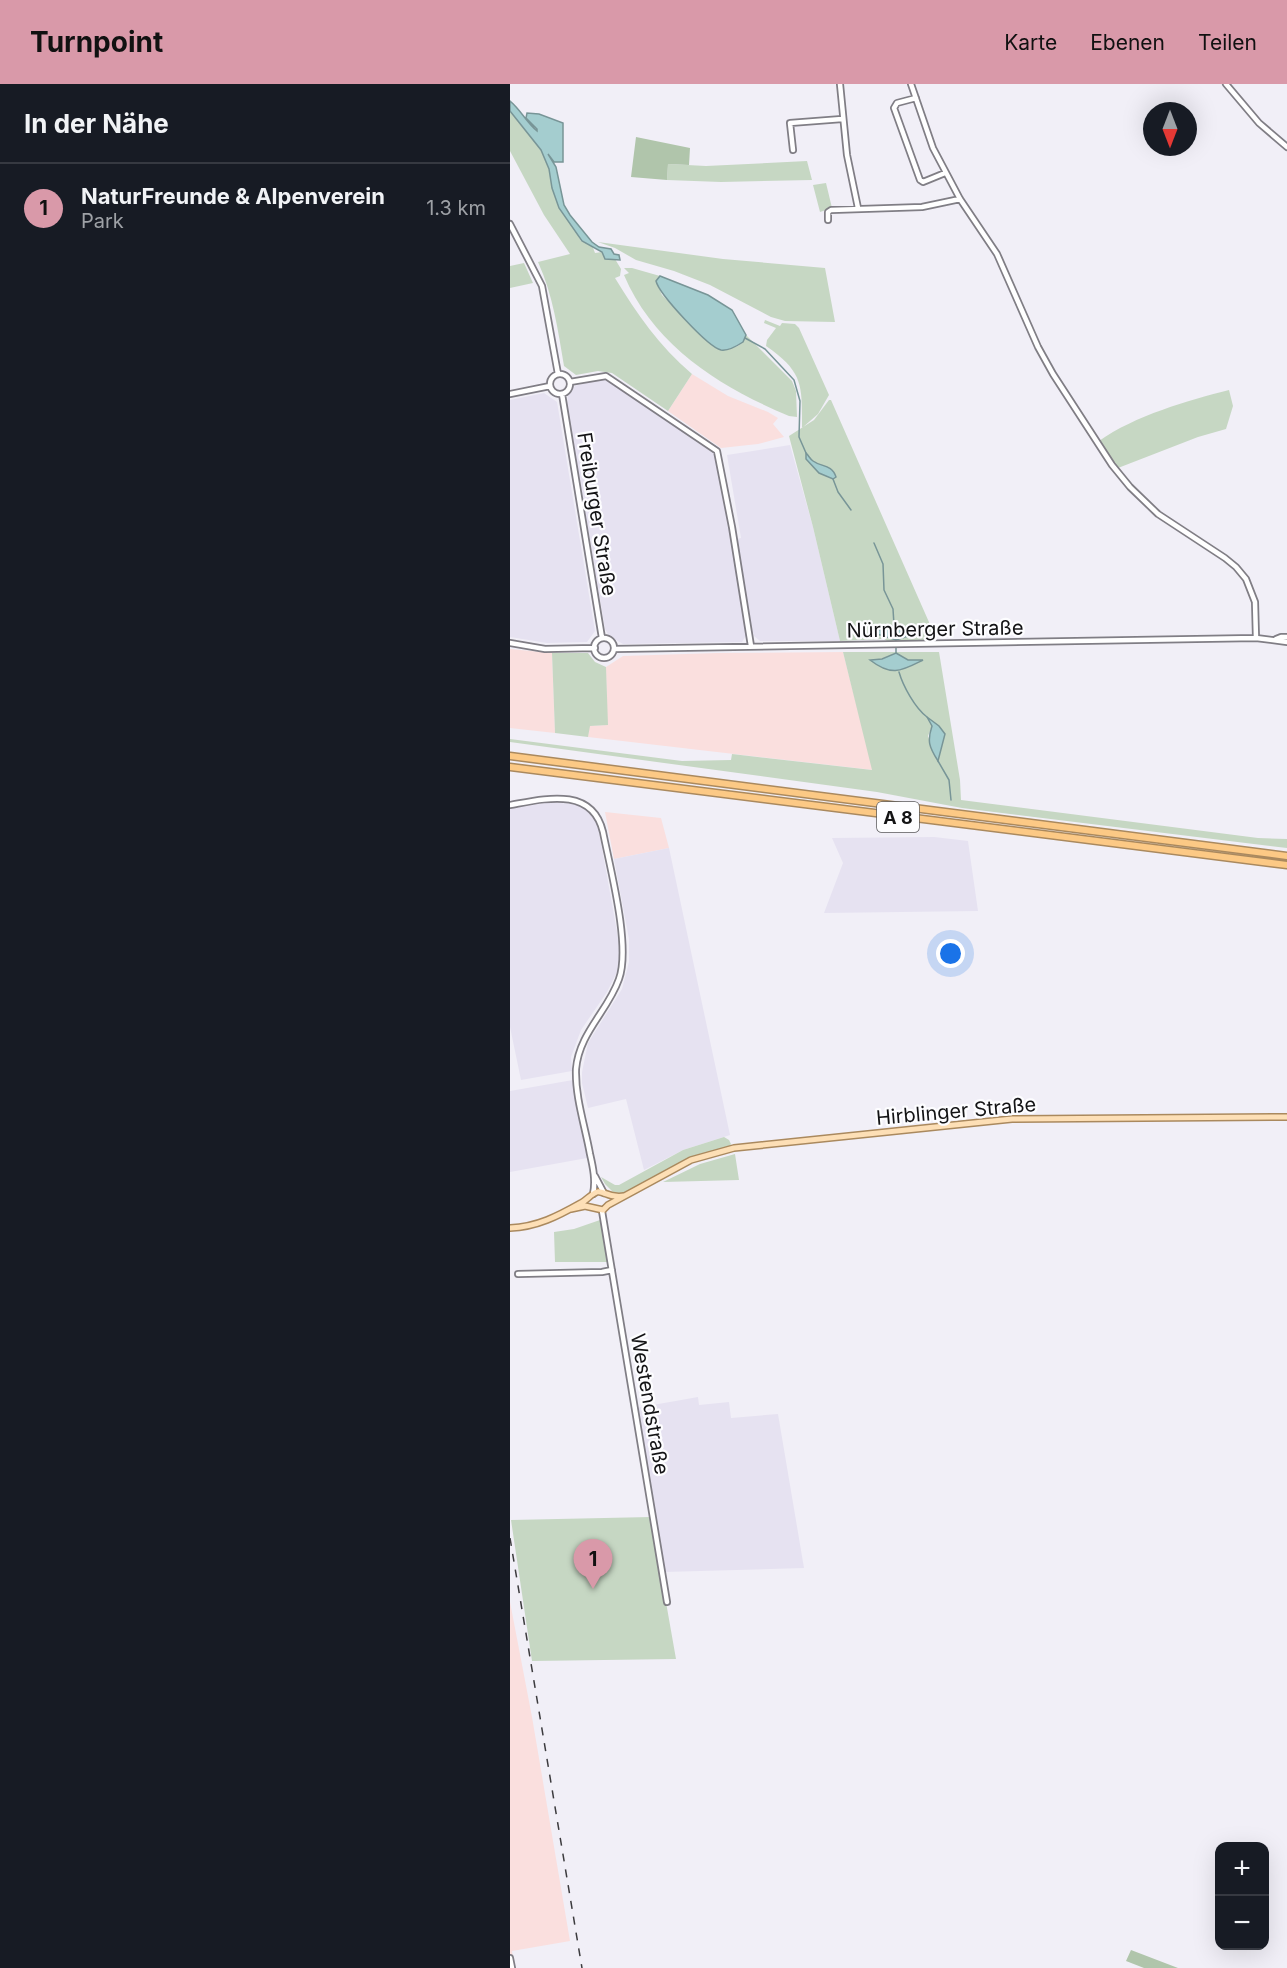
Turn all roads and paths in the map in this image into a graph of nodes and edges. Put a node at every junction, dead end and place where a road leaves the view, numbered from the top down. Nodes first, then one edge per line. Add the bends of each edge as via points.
1 (840, 84) edge
2 (911, 84) edge
3 (1226, 84) edge
4 (916, 98) junction
5 (842, 119) junction
6 (1287, 147) edge
7 (794, 150) dead end
8 (945, 173) junction
9 (960, 199) junction
10 (858, 208) junction
11 (828, 220) dead end
12 (510, 224) edge
13 (558, 374) junction
14 (570, 382) junction
15 (550, 386) junction
16 (510, 394) edge
17 (562, 394) junction
18 (602, 638) junction
19 (1256, 638) junction
20 (1287, 640) edge
21 (510, 643) edge
22 (751, 646) junction
23 (594, 648) junction
24 (614, 649) junction
25 (510, 756) edge
26 (510, 767) edge
27 (510, 805) edge
28 (1287, 856) edge
29 (1287, 865) edge
30 (1287, 1117) edge
31 (594, 1174) junction
32 (638, 1190) junction
33 (606, 1195) junction
34 (592, 1196) junction
35 (608, 1205) junction
36 (592, 1208) junction
37 (570, 1209) junction
38 (602, 1210) junction
39 (510, 1228) edge
40 (612, 1270) junction
41 (518, 1274) dead end
42 (667, 1602) dead end
43 (510, 1958) edge
44 (512, 1968) edge

1 - 5 street
2 - 4 street
3 - 6 street via 1258,123
4 - 8 street
4 - 8 street via 897,103 894,108 920,180
5 - 7 street via 790,123
5 - 10 street
8 - 9 street
9 - 10 street via 922,207
9 - 19 street via 997,254 1053,374 1112,465 1158,514 1225,558 1246,579 1255,603
10 - 11 street via 831,210
12 - 13 street via 542,286
13 - 14 street
13 - 15 street
14 - 17 street via 568,391
14 - 22 street via 606,376 717,451
15 - 16 street
15 - 17 street
17 - 18 street, Freiburger Straße
18 - 23 street
18 - 24 street via 610,640
19 - 20 street, Nürnberger Straße
19 - 22 street, Nürnberger Straße
21 - 23 street
22 - 24 street, Nürnberger Straße
23 - 24 street via 602,657 611,655
25 - 28 highway, A 8
26 - 29 highway, A 8
27 - 31 street via 553,799 576,801 594,811 603,832 624,955 620,979 585,1036 576,1068
30 - 32 main road, Hirblinger Straße via 1012,1119 734,1148 675,1168
31 - 33 street
31 - 34 street
32 - 33 main road, Hirblinger Straße via 619,1197
32 - 35 main road, Hirblinger Straße
33 - 34 main road, Hirblinger Straße via 599,1192
33 - 35 main road
34 - 36 main road
34 - 37 main road, Hirblinger Straße
35 - 38 main road, Hirblinger Straße
36 - 37 main road, Hirblinger Straße
36 - 38 main road, Hirblinger Straße
37 - 39 main road, Hirblinger Straße via 535,1225
38 - 40 street, Westendstraße
40 - 41 street
40 - 42 street, Westendstraße
43 - 44 street

